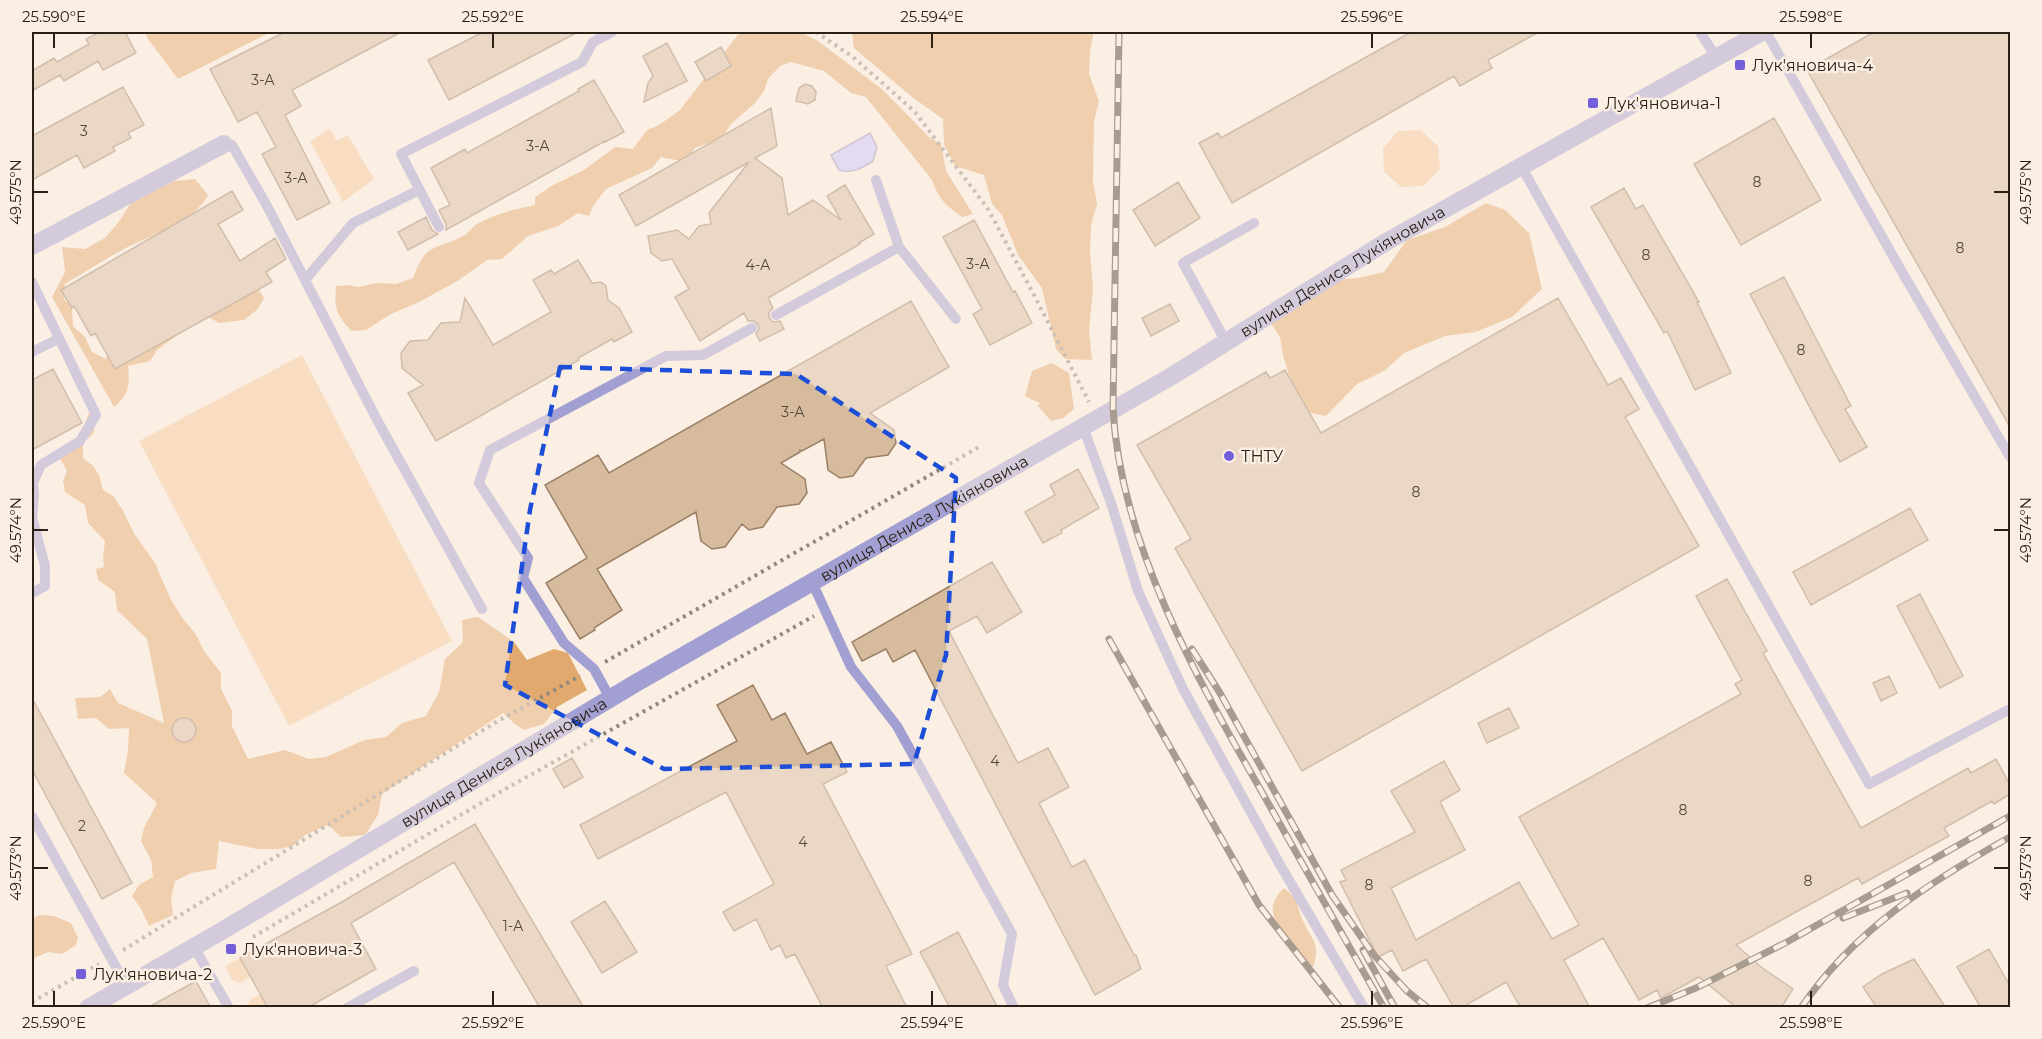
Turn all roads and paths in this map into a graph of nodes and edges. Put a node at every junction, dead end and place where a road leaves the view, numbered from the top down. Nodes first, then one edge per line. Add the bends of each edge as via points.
1 (612, 32) edge
2 (816, 32) edge
3 (1701, 32) edge
4 (1764, 32) edge
5 (1716, 57) junction
6 (224, 144) joint
7 (1521, 166) junction
8 (876, 180) dead end
9 (419, 190) junction
10 (1254, 224) dead end
11 (439, 227) dead end
12 (32, 246) edge
13 (899, 247) junction
14 (305, 280) junction
15 (32, 282) edge
16 (776, 315) dead end
17 (957, 319) dead end
18 (752, 328) dead end
19 (58, 339) junction
20 (1226, 342) junction
21 (32, 352) edge
22 (1090, 423) junction
23 (979, 447) dead end
24 (2010, 457) edge
25 (812, 582) junction
26 (32, 593) edge
27 (482, 609) dead end
28 (825, 610) junction
29 (594, 669) junction
30 (610, 698) junction
31 (2008, 710) dead end
32 (32, 816) edge
33 (251, 938) dead end
34 (194, 947) junction
35 (110, 958) junction
36 (414, 971) dead end
37 (126, 985) junction
38 (32, 1002) edge
39 (88, 1008) edge
40 (229, 1008) edge
41 (347, 1008) edge
42 (1014, 1008) edge
43 (1364, 1008) edge

1 - 9 lane via 593,42 582,62 401,154
2 - 22 path via 854,57 915,112 988,209 1040,306
3 - 5 lane
4 - 5 street, вулиця Дениса Лукіяновича
4 - 24 lane
5 - 7 street, вулиця Дениса Лукіяновича
6 - 12 street
6 - 14 lane via 232,145
7 - 20 street, вулиця Дениса Лукіяновича via 1386,242
7 - 31 lane via 1869,784
8 - 13 lane
9 - 11 lane
9 - 14 lane via 352,223
10 - 20 lane via 1183,263
13 - 16 lane
13 - 17 lane
14 - 27 lane
15 - 19 lane
18 - 29 lane via 703,355 666,356 490,450 479,483 528,558 524,578 564,643
19 - 21 lane
19 - 26 lane via 96,415 80,441 42,465 33,483 33,517 45,566 45,586
20 - 22 street, вулиця Дениса Лукіяновича
22 - 25 street, вулиця Дениса Лукіяновича
22 - 43 lane via 1138,591 1183,689
23 - 29 path
25 - 28 lane
25 - 30 street, вулиця Дениса Лукіяновича
28 - 33 path via 500,792
28 - 42 lane via 851,667 897,726 1012,934 1003,985
29 - 30 lane
29 - 35 path via 498,721
30 - 34 street, вулиця Дениса Лукіяновича
32 - 35 lane
34 - 37 street, вулиця Дениса Лукіяновича
34 - 40 lane
35 - 37 lane
35 - 38 path
36 - 41 lane
37 - 39 street, вулиця Дениса Лукіяновича

